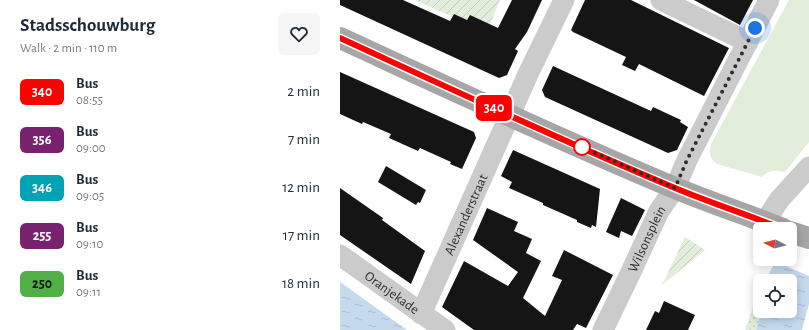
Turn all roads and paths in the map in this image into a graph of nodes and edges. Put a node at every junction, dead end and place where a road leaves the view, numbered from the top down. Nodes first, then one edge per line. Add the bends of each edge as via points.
1 (564, 0) edge
2 (661, 0) edge
3 (769, 0) edge
4 (340, 38) edge
5 (748, 42) junction
6 (510, 116) junction
7 (809, 167) edge
8 (675, 188) junction
9 (763, 222) edge
10 (786, 222) edge
11 (340, 255) edge
12 (421, 314) junction
13 (444, 330) edge
14 (603, 330) edge

1 - 6 street, Alexanderstraat
2 - 5 street
3 - 5 street, Wilsonsplein
4 - 6 main road
5 - 8 street, Wilsonsplein
6 - 8 main road
6 - 12 street, Alexanderstraat
7 - 10 street via 779,200
8 - 9 main road
8 - 14 street, Wilsonsplein via 658,211
11 - 12 street, Oranjekade
12 - 13 street, Oranjekade

